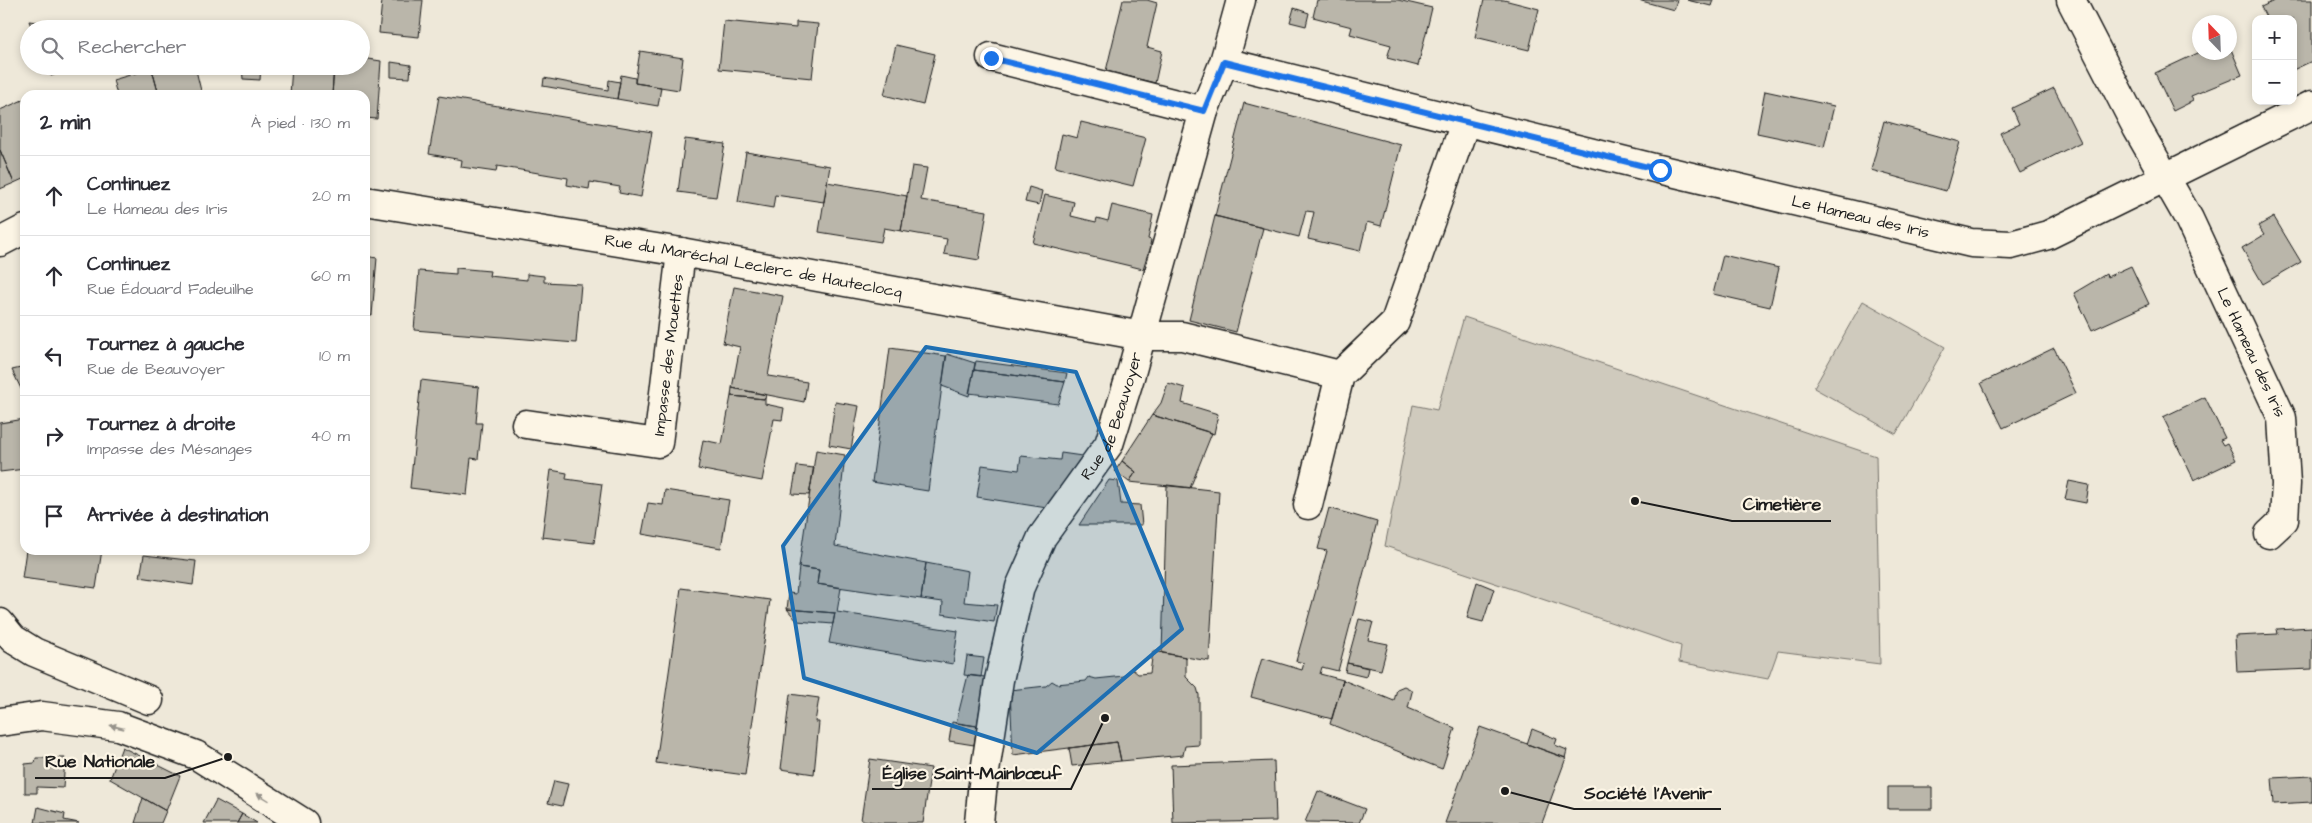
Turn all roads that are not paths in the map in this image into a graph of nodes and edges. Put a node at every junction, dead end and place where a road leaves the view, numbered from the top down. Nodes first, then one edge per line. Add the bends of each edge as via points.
1 (1241, 0) edge
2 (2072, 0) edge
3 (991, 58) dead end
4 (1224, 62) junction
5 (2312, 105) edge
6 (1204, 111) junction
7 (1466, 120) junction
8 (2165, 179) junction
9 (370, 202) edge
10 (20, 232) edge
11 (0, 242) edge
12 (681, 252) junction
13 (1142, 336) junction
14 (1340, 375) junction
15 (526, 424) dead end
16 (1308, 505) dead end
17 (2269, 534) dead end
18 (0, 623) edge
19 (149, 700) dead end
20 (0, 722) edge
21 (304, 823) edge
22 (979, 823) edge

1 - 4 street, Rue de Beauvoyer
2 - 8 street, Le Hameau des Iris
3 - 6 street
4 - 6 street, Rue de Beauvoyer
4 - 7 street, Le Hameau des Iris
5 - 8 street, Le Hameau des Iris
6 - 13 street, Rue de Beauvoyer
7 - 8 street, Le Hameau des Iris via 1660,170 1971,243 2011,245 2048,235
7 - 14 street via 1395,322
8 - 17 street, Le Hameau des Iris via 2188,219 2282,418 2286,484 2284,520
9 - 12 street, Rue du Maréchal Leclerc de Hauteclocq
10 - 11 street
12 - 13 street, Rue du Maréchal Leclerc de Hauteclocq
12 - 15 street, Impasse des Mouettes via 658,443
13 - 14 street, Rue du Maréchal Leclerc de Hauteclocq via 1182,336
13 - 22 street, Rue de Beauvoyer via 1109,444 1042,537 1020,588 999,680
14 - 16 street
18 - 19 street via 12,639 34,652
21 -> 20 street via 196,755 118,726 42,716

